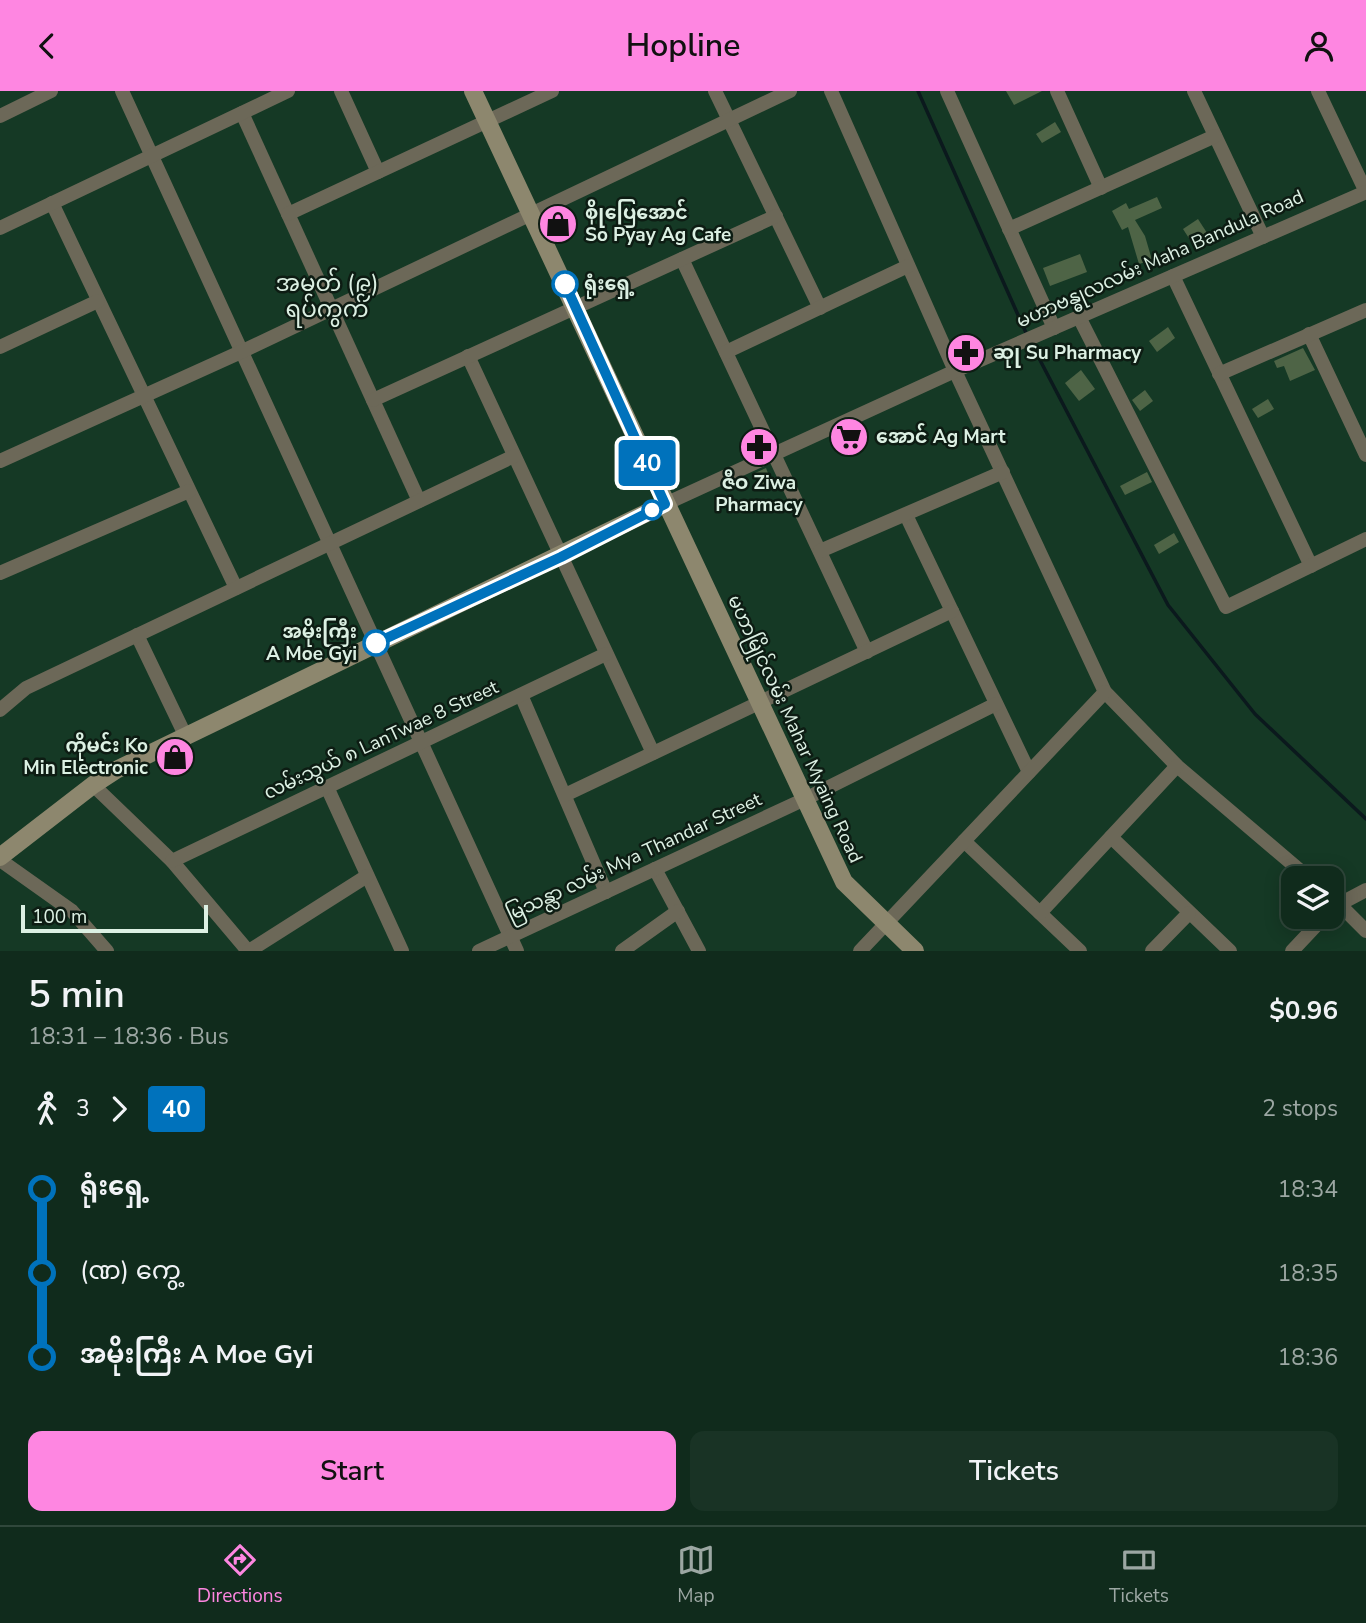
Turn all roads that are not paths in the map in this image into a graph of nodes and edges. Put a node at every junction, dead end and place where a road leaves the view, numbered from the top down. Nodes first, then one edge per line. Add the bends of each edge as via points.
1 (51, 91) edge
2 (122, 91) edge
3 (288, 91) edge
4 (341, 91) edge
5 (473, 91) edge
6 (552, 91) edge
7 (715, 91) edge
8 (790, 91) edge
9 (831, 91) edge
10 (947, 91) edge
11 (1057, 91) edge
12 (1194, 91) edge
13 (1320, 92) edge
14 (242, 113) junction
15 (0, 116) edge
16 (729, 120) junction
17 (487, 121) junction
18 (1215, 136) junction
19 (152, 156) junction
20 (378, 172) junction
21 (1101, 188) junction
22 (1366, 192) edge
23 (52, 203) junction
24 (531, 213) junction
25 (288, 214) junction
26 (776, 216) junction
27 (0, 228) edge
28 (1009, 229) junction
29 (1263, 237) junction
30 (682, 259) junction
31 (908, 266) junction
32 (1172, 276) junction
33 (98, 301) junction
34 (331, 308) junction
35 (576, 308) junction
36 (820, 308) junction
37 (1366, 310) edge
38 (1079, 317) junction
39 (1054, 328) junction
40 (1309, 334) junction
41 (1, 344) edge
42 (243, 351) junction
43 (726, 352) junction
44 (468, 356) junction
45 (955, 371) junction
46 (1219, 374) junction
47 (144, 396) junction
48 (373, 400) junction
49 (774, 455) junction
50 (1366, 455) edge
51 (514, 456) junction
52 (0, 461) edge
53 (1003, 472) junction
54 (189, 491) junction
55 (419, 501) junction
56 (665, 504) junction
57 (906, 515) junction
58 (1366, 540) edge
59 (330, 544) junction
60 (820, 551) junction
61 (561, 557) junction
62 (1311, 566) junction
63 (0, 573) edge
64 (236, 588) junction
65 (952, 611) junction
66 (137, 635) junction
67 (376, 643) junction
68 (867, 652) junction
69 (606, 654) junction
70 (1105, 692) junction
71 (521, 695) junction
72 (760, 702) junction
73 (996, 704) junction
74 (0, 710) edge
75 (186, 737) junction
76 (421, 742) junction
77 (653, 753) junction
78 (1177, 766) junction
79 (1029, 772) junction
80 (93, 785) junction
81 (327, 787) junction
82 (565, 795) junction
83 (805, 799) junction
84 (1111, 837) junction
85 (964, 841) junction
86 (0, 858) edge
87 (172, 861) junction
88 (1295, 866) edge
89 (655, 869) junction
90 (367, 876) junction
91 (1366, 890) edge
92 (606, 892) junction
93 (1344, 899) edge
94 (678, 911) junction
95 (1344, 912) edge
96 (1041, 913) junction
97 (1189, 913) junction
98 (886, 923) junction
99 (1313, 929) edge
100 (1366, 931) edge
101 (510, 936) junction
102 (107, 951) edge
103 (248, 951) edge
104 (402, 951) edge
105 (479, 951) edge
106 (517, 951) edge
107 (622, 951) edge
108 (699, 951) edge
109 (860, 951) edge
110 (915, 951) edge
111 (1080, 951) edge
112 (1152, 951) edge
113 (1230, 951) edge
114 (1292, 951) edge

1 - 15 street
2 - 19 street
3 - 14 street
4 - 20 street
5 - 17 street, မဟာမြိုင်လမ်း Mahar Myaing Road
6 - 17 street
7 - 16 street
8 - 16 street
9 - 31 street
10 - 28 street
11 - 21 street
12 - 18 street
13 - 22 street
14 - 19 street
14 - 25 street
16 - 24 street
16 - 26 street
17 - 20 street
17 - 24 street, မဟာမြိုင်လမ်း Mahar Myaing Road
18 - 21 street
18 - 29 street
19 - 23 street
19 - 42 street
20 - 25 street
21 - 28 street
22 - 29 street, မဟာဗန္ဓုလလမ်း Maha Bandula Road
23 - 27 street
23 - 33 street
24 - 34 street
24 - 35 street, မဟာမြိုင်လမ်း Mahar Myaing Road
25 - 34 street
26 - 30 street
26 - 36 street
28 - 39 street
29 - 32 street, မဟာဗန္ဓုလလမ်း Maha Bandula Road
30 - 35 street
30 - 43 street
31 - 36 street
31 - 45 street
32 - 38 street, မဟာဗန္ဓုလလမ်း Maha Bandula Road
32 - 46 street
33 - 41 street
33 - 47 street
34 - 42 street
34 - 48 street
35 - 44 street
35 - 56 street, မဟာမြိုင်လမ်း Mahar Myaing Road
36 - 43 street
37 - 40 street
38 - 39 street, မဟာဗန္ဓုလလမ်း Maha Bandula Road
38 - 62 street via 1226,607
39 - 45 street, မဟာဗန္ဓုလလမ်း Maha Bandula Road
40 - 46 street
40 - 50 street
42 - 47 street
42 - 59 street
43 - 49 street
44 - 48 street
44 - 51 street
45 - 49 street, မဟာဗန္ဓုလလမ်း Maha Bandula Road
45 - 53 street
46 - 62 street
47 - 52 street
47 - 54 street
48 - 55 street
49 - 56 street, မဟာဗန္ဓုလလမ်း Maha Bandula Road
49 - 60 street
51 - 55 street
51 - 61 street
53 - 57 street
53 - 70 street
54 - 63 street
54 - 64 street
55 - 59 street
56 - 61 street, မဟာဗန္ဓုလလမ်း Maha Bandula Road
56 - 72 street, မဟာမြိုင်လမ်း Mahar Myaing Road
57 - 60 street
57 - 65 street
58 - 62 street
59 - 64 street
59 - 67 street
60 - 68 street
61 - 67 street, မဟာဗန္ဓုလလမ်း Maha Bandula Road
61 - 69 street
64 - 66 street
65 - 68 street
65 - 73 street
66 - 74 street via 26,688
66 - 75 street
67 - 75 street, မဟာဗန္ဓုလလမ်း Maha Bandula Road
67 - 76 street
68 - 72 street
69 - 71 street, လမ်းသွယ် ၈ LanTwae 8 Street
69 - 77 street
70 - 78 street
70 - 79 street
71 - 76 street, လမ်းသွယ် ၈ LanTwae 8 Street
71 - 82 street
72 - 77 street
72 - 83 street, မဟာမြိုင်လမ်း Mahar Myaing Road
73 - 79 street
73 - 83 street, မြသန္လာ လမ်း Mya Thandar Street
75 - 80 street, မဟာဗန္ဓုလလမ်း Maha Bandula Road
76 - 81 street, လမ်းသွယ် ၈ LanTwae 8 Street
76 - 101 street
77 - 82 street
78 - 84 street
78 - 88 street
79 - 85 street
80 - 86 street, မဟာဗန္ဓုလလမ်း Maha Bandula Road
80 - 87 street
81 - 87 street, လမ်းသွယ် ၈ LanTwae 8 Street
81 - 90 street
82 - 92 street
83 - 89 street, မြသန္လာ လမ်း Mya Thandar Street
83 - 98 street, မဟာမြိုင်လမ်း Mahar Myaing Road via 844,882
84 - 96 street
84 - 97 street
85 - 96 street
85 - 98 street
86 - 102 street via 72,911
87 - 103 street
89 - 92 street, မြသန္လာ လမ်း Mya Thandar Street
89 - 94 street
90 - 103 street
90 - 104 street
91 - 93 street
92 - 101 street, မြသန္လာ လမ်း Mya Thandar Street
94 - 107 street
94 - 108 street
95 - 100 street
96 - 111 street
97 - 112 street
97 - 113 street
98 - 109 street
98 - 110 street, မဟာမြိုင်လမ်း Mahar Myaing Road
99 - 114 street
101 - 105 street, မြသန္လာ လမ်း Mya Thandar Street
101 - 106 street

